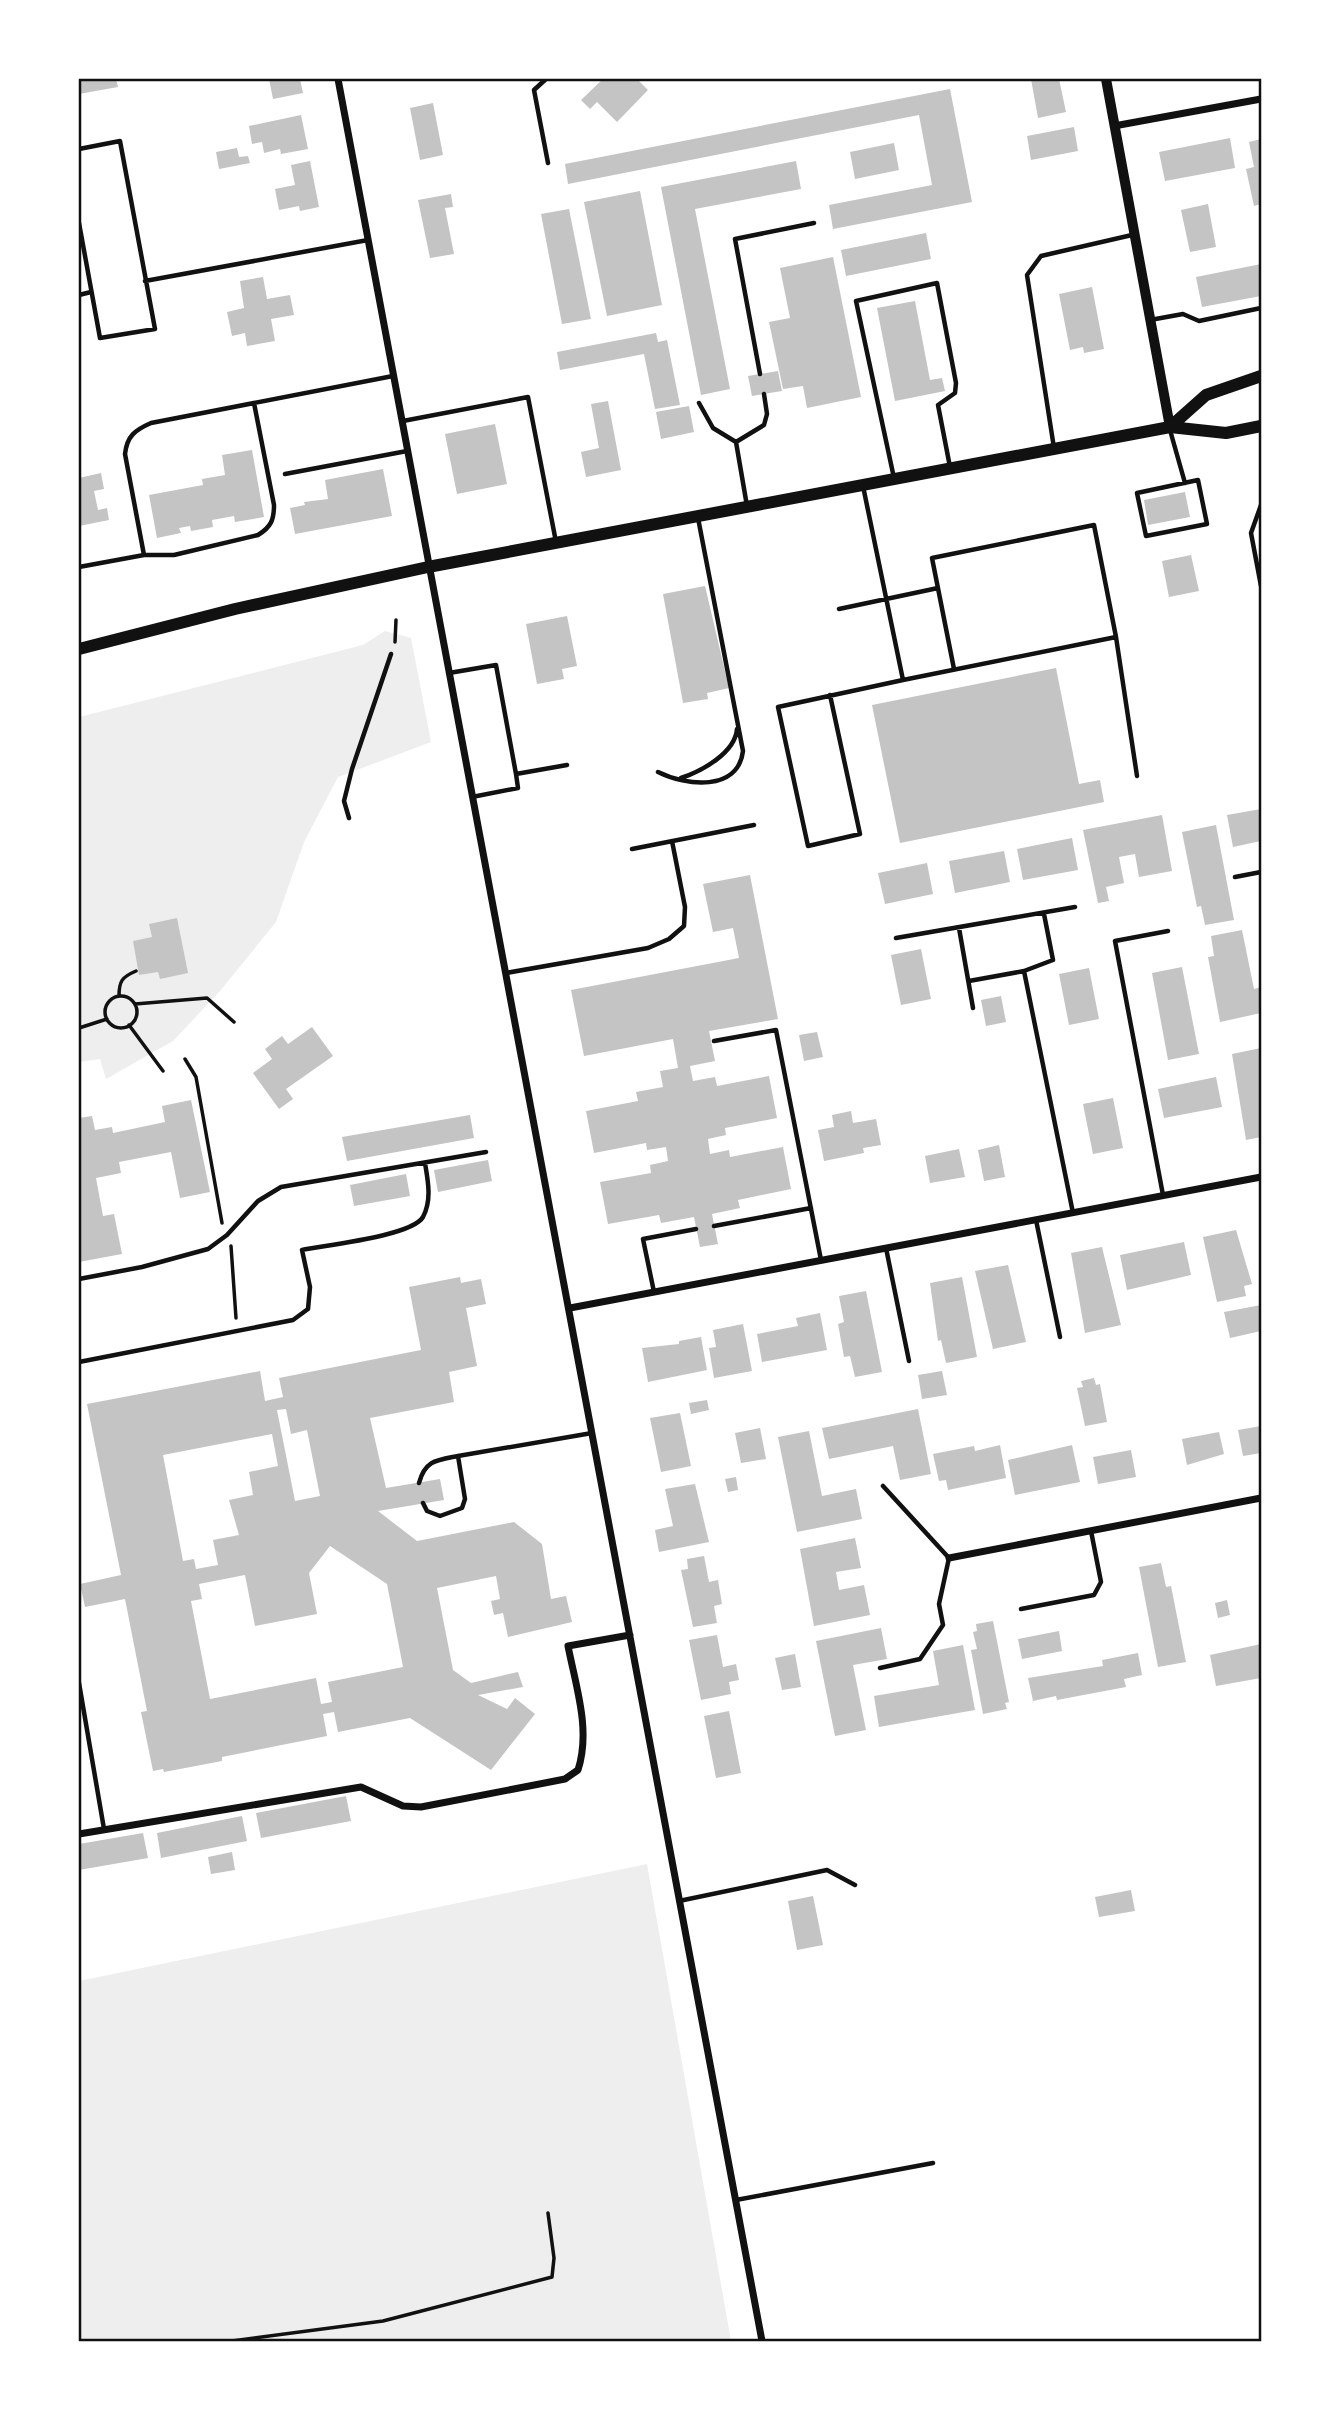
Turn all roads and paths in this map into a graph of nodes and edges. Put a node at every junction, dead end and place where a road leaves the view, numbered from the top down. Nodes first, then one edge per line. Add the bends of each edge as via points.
1 (338, 79) edge
2 (546, 79) edge
3 (1106, 79) edge
4 (1261, 99) edge
5 (1114, 126) junction
6 (79, 149) edge
7 (548, 163) dead end
8 (79, 223) edge
9 (814, 223) dead end
10 (1134, 235) junction
11 (368, 240) junction
12 (145, 281) junction
13 (92, 292) junction
14 (79, 295) edge
15 (1261, 308) edge
16 (1150, 320) junction
17 (760, 374) dead end
18 (393, 376) junction
19 (1261, 376) edge
20 (764, 394) dead end
21 (699, 402) dead end
22 (254, 403) junction
23 (401, 421) junction
24 (1261, 426) edge
25 (1170, 428) junction
26 (736, 442) junction
27 (1054, 449) junction
28 (407, 451) junction
29 (951, 469) junction
30 (285, 474) dead end
31 (894, 479) junction
32 (1185, 483) junction
33 (863, 485) junction
34 (1261, 505) edge
35 (747, 507) junction
36 (698, 516) junction
37 (556, 543) junction
38 (144, 555) junction
39 (79, 567) edge
40 (428, 567) junction
41 (1261, 586) edge
42 (938, 588) junction
43 (886, 599) junction
44 (839, 609) dead end
45 (396, 620) dead end
46 (1116, 637) junction
47 (79, 649) edge
48 (391, 654) joint
49 (954, 669) junction
50 (449, 674) junction
51 (903, 680) junction
52 (830, 695) junction
53 (737, 722) junction
54 (567, 765) dead end
55 (658, 772) dead end
56 (516, 774) junction
57 (1137, 776) dead end
58 (677, 779) junction
59 (472, 797) junction
60 (349, 818) dead end
61 (754, 825) dead end
62 (672, 841) junction
63 (632, 849) dead end
64 (1261, 872) edge
65 (1235, 877) dead end
66 (1075, 907) dead end
67 (1044, 914) junction
68 (959, 928) junction
69 (1168, 931) dead end
70 (895, 938) dead end
71 (136, 971) dead end
72 (1024, 971) junction
73 (505, 973) junction
74 (969, 981) junction
75 (120, 996) junction
76 (135, 1004) junction
77 (973, 1008) dead end
78 (107, 1019) junction
79 (234, 1022) dead end
80 (129, 1025) junction
81 (79, 1028) edge
82 (714, 1041) dead end
83 (185, 1059) dead end
84 (163, 1071) dead end
85 (486, 1152) dead end
86 (425, 1163) junction
87 (1261, 1177) edge
88 (1163, 1196) junction
89 (811, 1209) junction
90 (1073, 1213) junction
91 (1036, 1220) junction
92 (714, 1226) dead end
93 (696, 1230) dead end
94 (227, 1235) junction
95 (886, 1248) junction
96 (821, 1260) junction
97 (79, 1279) edge
98 (654, 1292) junction
99 (570, 1308) junction
100 (238, 1332) junction
101 (1060, 1337) dead end
102 (79, 1362) edge
103 (909, 1362) dead end
104 (593, 1433) junction
105 (458, 1456) junction
106 (419, 1483) dead end
107 (883, 1486) dead end
108 (1261, 1498) edge
109 (423, 1503) dead end
110 (1091, 1531) junction
111 (949, 1558) junction
112 (1021, 1609) dead end
113 (631, 1635) junction
114 (880, 1668) dead end
115 (79, 1683) edge
116 (104, 1830) junction
117 (79, 1834) edge
118 (855, 1885) dead end
119 (678, 1901) junction
120 (933, 2163) dead end
121 (735, 2201) junction
122 (548, 2213) dead end
123 (232, 2341) edge
124 (762, 2341) edge

1 - 11 street
2 - 7 lane via 534,90
3 - 5 street
4 - 5 street
5 - 10 street
6 - 12 lane via 120,141
8 - 13 lane
9 - 17 lane via 736,239
10 - 16 street
10 - 27 lane via 1041,256 1027,275
11 - 12 lane
11 - 18 street
12 - 13 lane via 155,329 100,338
13 - 14 lane
15 - 16 lane via 1199,321 1183,314
16 - 25 street
18 - 22 lane
18 - 23 street
19 - 25 main road via 1206,395
20 - 26 lane via 764,425
21 - 26 lane via 713,428
22 - 38 lane via 151,423 132,433 125,454
22 - 38 lane via 274,505 269,528 258,535 174,555
23 - 28 street
23 - 37 lane via 528,397
24 - 25 main road via 1226,433
25 - 27 main road
25 - 32 lane
26 - 35 lane
27 - 29 main road
28 - 30 lane
28 - 40 street
29 - 31 main road
29 - 31 lane via 938,405 955,393 956,383 937,283 856,301
31 - 33 main road
32 - 32 lane via 1198,480 1207,524 1146,536 1137,493
33 - 35 main road
33 - 43 lane
34 - 41 lane via 1251,533
35 - 36 main road
36 - 37 main road
36 - 53 lane
37 - 40 main road
38 - 39 lane
40 - 47 main road
40 - 50 street
42 - 43 lane
42 - 46 lane via 932,558 1094,525
42 - 49 lane
43 - 44 lane
43 - 51 lane
45 - 48 path
46 - 49 lane
46 - 57 lane
48 - 60 lane via 352,769 344,801
49 - 51 lane
50 - 56 lane via 496,665
50 - 59 street
51 - 52 lane
52 - 52 lane via 778,707 808,845 860,834
53 - 58 lane via 733,744
53 - 58 lane via 743,751 738,769 710,782
54 - 56 lane
55 - 58 lane
56 - 59 lane via 518,788
59 - 73 street
61 - 62 lane
62 - 63 lane
62 - 73 lane via 685,908 684,926 669,939 648,948
64 - 65 lane
66 - 67 lane
67 - 68 lane
67 - 72 lane via 1053,960
68 - 70 lane
68 - 74 lane
69 - 88 lane via 1115,941
71 - 75 path via 119,983
72 - 74 lane
72 - 90 lane
73 - 99 street
74 - 77 lane
75 - 76 path
75 - 78 path via 109,1001
76 - 79 path via 207,998
76 - 80 path via 136,1016
78 - 80 path via 117,1027
78 - 81 path
80 - 84 path
82 - 89 lane via 776,1030
83 - 94 path via 196,1077
85 - 86 lane
86 - 94 lane via 281,1187 258,1201
86 - 100 lane via 429,1202 422,1220 405,1230 302,1250 310,1287 308,1309 293,1320
87 - 88 street
88 - 90 street
89 - 92 lane
89 - 96 lane
90 - 91 street
91 - 95 street
91 - 101 lane
93 - 98 lane via 643,1239
94 - 97 lane via 208,1249 180,1258
94 - 100 path
95 - 96 street
95 - 103 lane
96 - 98 street
98 - 99 street
99 - 104 street
100 - 102 lane
104 - 105 lane
104 - 113 street
105 - 106 lane via 431,1461 422,1469
105 - 109 lane via 465,1499 462,1508 440,1516 427,1511
107 - 111 lane
108 - 110 street
110 - 111 street
110 - 112 lane via 1100,1589 1094,1595
111 - 114 lane via 939,1604 943,1625 920,1659
113 - 116 street via 568,1646 584,1751 578,1770 565,1779 421,1807 403,1806 361,1787
113 - 119 street
115 - 116 lane
116 - 117 street
118 - 119 lane via 827,1870
119 - 121 street
120 - 121 lane
121 - 124 street
122 - 123 path via 552,2277 383,2322

